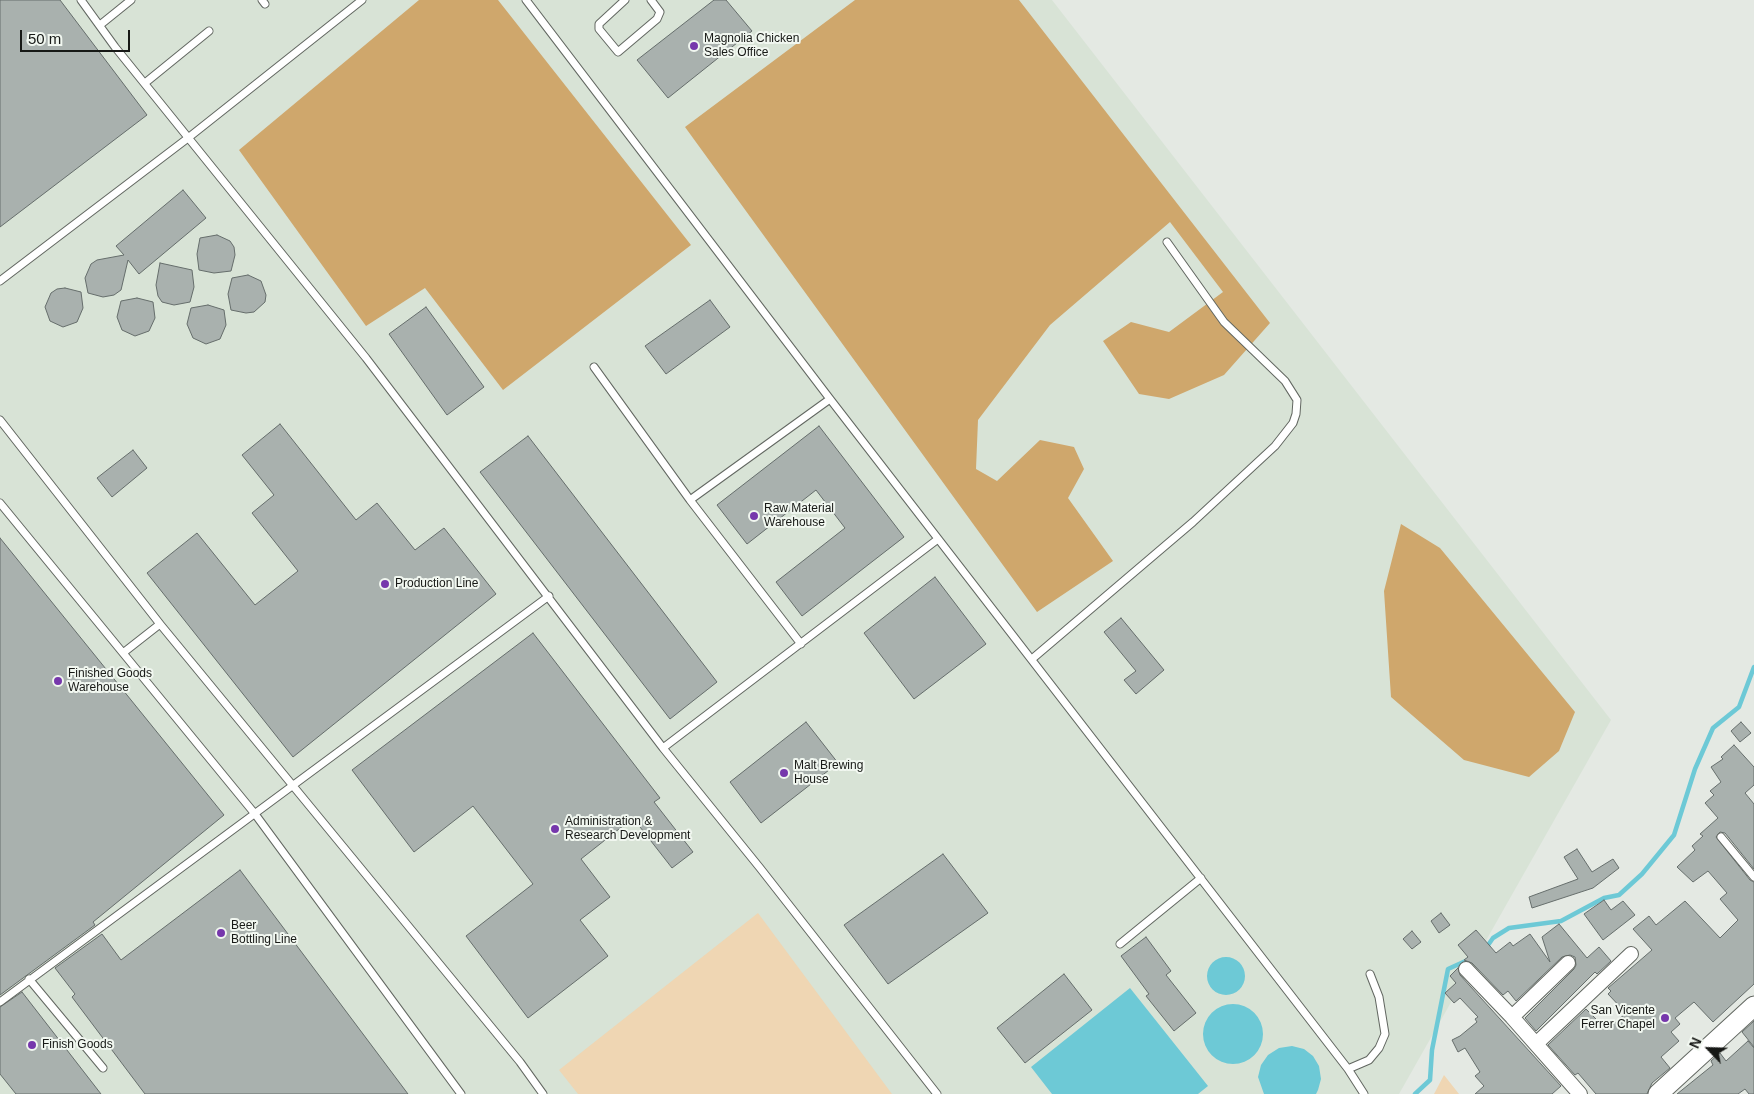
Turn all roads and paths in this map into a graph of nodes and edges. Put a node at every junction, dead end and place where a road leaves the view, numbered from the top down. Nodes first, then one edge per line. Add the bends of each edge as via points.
1 (81, 0) edge
2 (131, 0) edge
3 (362, 0) edge
4 (526, 0) edge
5 (625, 0) edge
6 (651, 0) edge
7 (100, 25) junction
8 (209, 32) dead end
9 (145, 83) junction
10 (188, 138) junction
11 (1167, 242) dead end
12 (0, 281) edge
13 (594, 367) dead end
14 (830, 398) junction
15 (0, 420) edge
16 (690, 500) junction
17 (0, 503) edge
18 (938, 539) junction
19 (550, 596) junction
20 (160, 624) junction
21 (801, 644) junction
22 (123, 653) junction
23 (1032, 659) junction
24 (663, 748) junction
25 (291, 786) junction
26 (255, 814) junction
27 (1721, 837) dead end
28 (1754, 877) edge
29 (1201, 878) junction
30 (1120, 944) dead end
31 (1631, 954) dead end
32 (1568, 963) dead end
33 (1466, 969) dead end
34 (1370, 974) dead end
35 (29, 979) junction
36 (0, 1002) edge
37 (1754, 1006) edge
38 (1512, 1017) junction
39 (1537, 1043) junction
40 (103, 1068) dead end
41 (1348, 1069) junction
42 (461, 1094) edge
43 (543, 1094) edge
44 (937, 1094) edge
45 (1364, 1094) edge
46 (1580, 1094) edge
47 (1658, 1094) edge

1 - 7 lane
2 - 7 lane
3 - 10 lane
4 - 14 lane
5 - 6 lane via 599,24 599,29 618,52 657,19 660,12
7 - 9 lane
8 - 9 lane
9 - 10 lane
10 - 12 lane
10 - 19 lane via 366,358
11 - 23 lane via 1224,322 1285,381 1297,400 1296,414 1275,446 1255,465
13 - 16 lane
14 - 16 lane
14 - 18 lane
15 - 20 lane
16 - 21 lane
17 - 22 lane
18 - 21 lane
18 - 23 lane
19 - 24 lane
19 - 25 lane
20 - 22 lane
20 - 25 lane
21 - 24 lane
22 - 26 lane
23 - 29 lane
24 - 44 lane
25 - 26 lane
25 - 43 lane
26 - 35 lane
26 - 42 lane
27 - 28 lane
29 - 30 lane
29 - 41 lane
31 - 39 street
32 - 38 street
33 - 38 street
34 - 41 lane via 1379,997 1385,1034 1369,1060
35 - 36 lane
35 - 40 lane
37 - 47 street
38 - 39 street
39 - 46 street
41 - 45 lane

